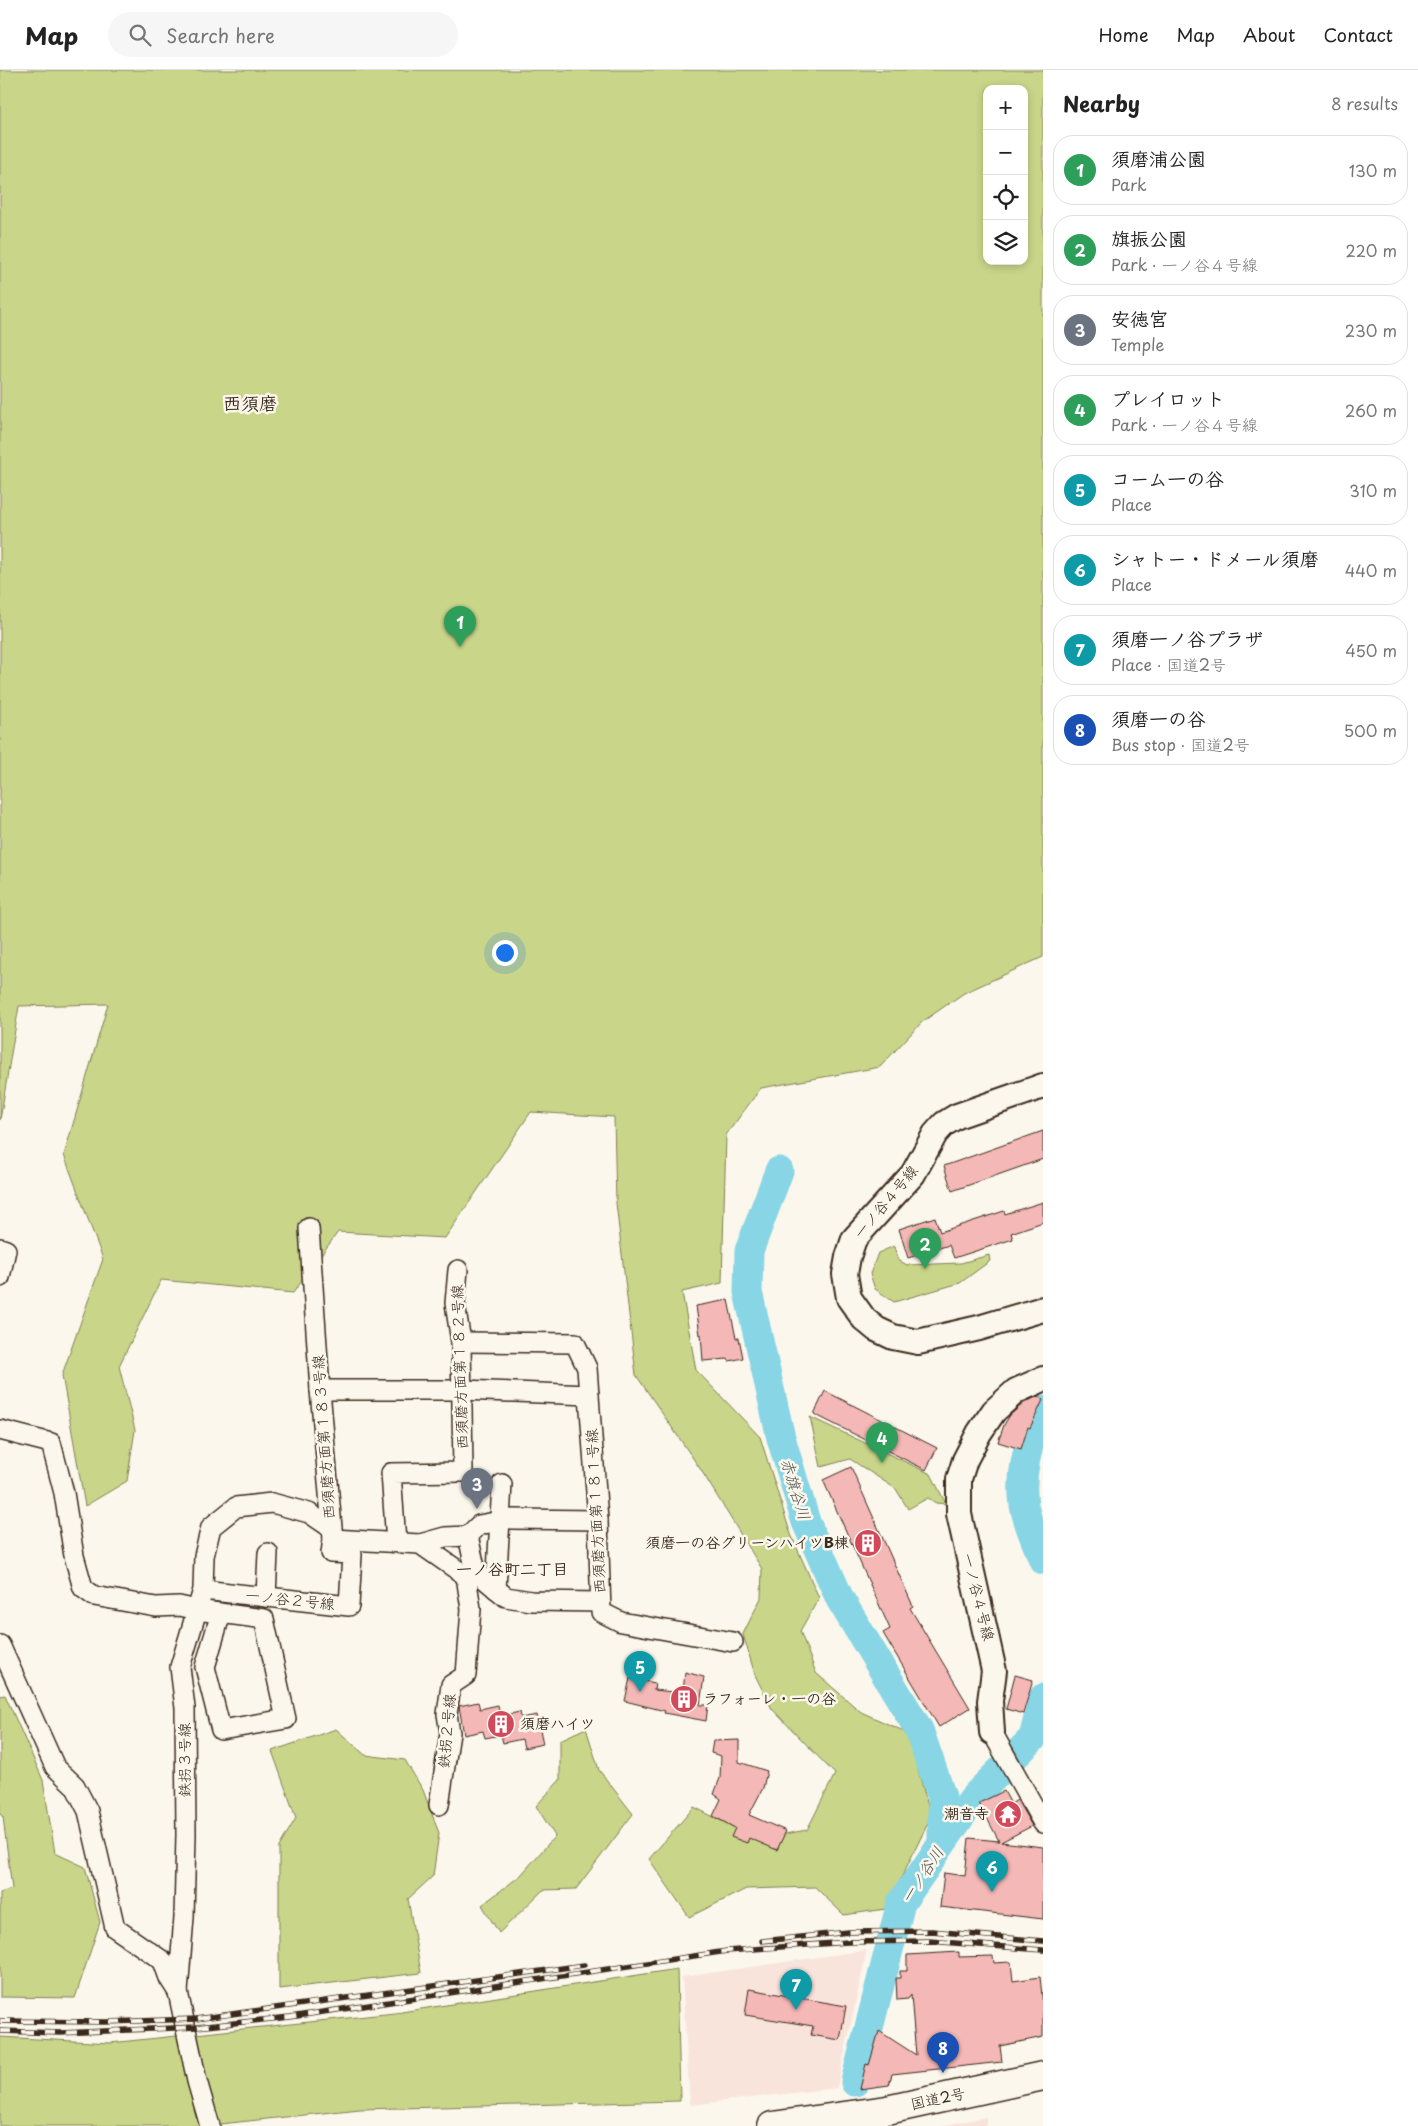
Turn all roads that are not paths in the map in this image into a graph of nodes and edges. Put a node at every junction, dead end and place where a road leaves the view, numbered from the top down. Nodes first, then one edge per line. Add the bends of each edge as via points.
1 (1043, 1086) edge
2 (309, 1228) dead end
3 (0, 1248) edge
4 (458, 1270) dead end
5 (0, 1277) edge
6 (1043, 1309) edge
7 (461, 1342) junction
8 (1043, 1379) edge
9 (320, 1390) junction
10 (462, 1390) junction
11 (589, 1395) junction
12 (0, 1430) edge
13 (502, 1484) dead end
14 (506, 1520) junction
15 (598, 1520) junction
16 (332, 1533) junction
17 (468, 1536) junction
18 (396, 1542) junction
19 (420, 1544) junction
20 (268, 1553) dead end
21 (471, 1574) junction
22 (496, 1589) junction
23 (203, 1590) junction
24 (266, 1597) junction
25 (600, 1602) junction
26 (197, 1610) junction
27 (221, 1613) junction
28 (732, 1642) dead end
29 (0, 1645) edge
30 (993, 1733) joint
31 (439, 1805) dead end
32 (1041, 1819) edge
33 (178, 1992) junction
34 (1043, 2076) edge
35 (210, 2126) edge
36 (772, 2126) edge

1 - 6 street, 一ノ谷４号線 via 957,1116 944,1124 913,1174 854,1239 845,1274 849,1298 864,1319 876,1330 918,1342
2 - 9 street, 西須磨方面第１８３号線
3 - 5 street via 6,1250
4 - 7 street, 西須磨方面第１８２号線 via 455,1303
7 - 10 street, 西須磨方面第１８２号線
7 - 11 street, 西須磨方面第１８１号線 via 575,1343 587,1368
8 - 30 street, 一ノ谷４号線 via 1016,1391 994,1411 979,1432 959,1478 959,1514 994,1671 990,1701
9 - 10 street
9 - 16 street, 西須磨方面第１８３号線
10 - 11 street
10 - 18 street, 西須磨方面第１８２号線 via 463,1472 391,1474
11 - 15 street, 西須磨方面第１８１号線
12 - 26 street via 51,1443 83,1588 94,1596 156,1607 179,1606
13 - 14 street
14 - 15 street
14 - 17 street via 479,1525
14 - 22 street
15 - 25 street, 西須磨方面第１８１号線
16 - 18 street, 西須磨方面第１８３号線
16 - 23 street, 鉄拐３号線 via 308,1513 272,1503 236,1507 211,1527 204,1556
16 - 24 street, 一ノ谷２号線 via 331,1553 352,1554 349,1606
17 - 19 street via 446,1537
17 - 21 street
18 - 19 street, 西須磨方面第１８３号線
19 - 21 street
20 - 24 street
21 - 22 street
21 - 31 street, 鉄拐２号線 via 466,1675 451,1685 447,1714 450,1732
22 - 25 street via 506,1597 531,1601
23 - 24 street, 一ノ谷２号線
23 - 26 street, 鉄拐３号線
25 - 28 street, 西須磨方面第１８１号線 via 601,1612 622,1622
26 - 27 street
26 - 33 street, 鉄拐３号線 via 180,1667 185,1708 186,1835
27 - 27 street via 264,1619 286,1718 221,1730 205,1667
29 - 33 street via 55,1768 75,1786 88,1811 115,1928 163,1961
30 - 32 street
33 - 35 street, 鉄拐３号線
34 - 36 highway, 国道2号 via 887,2110

